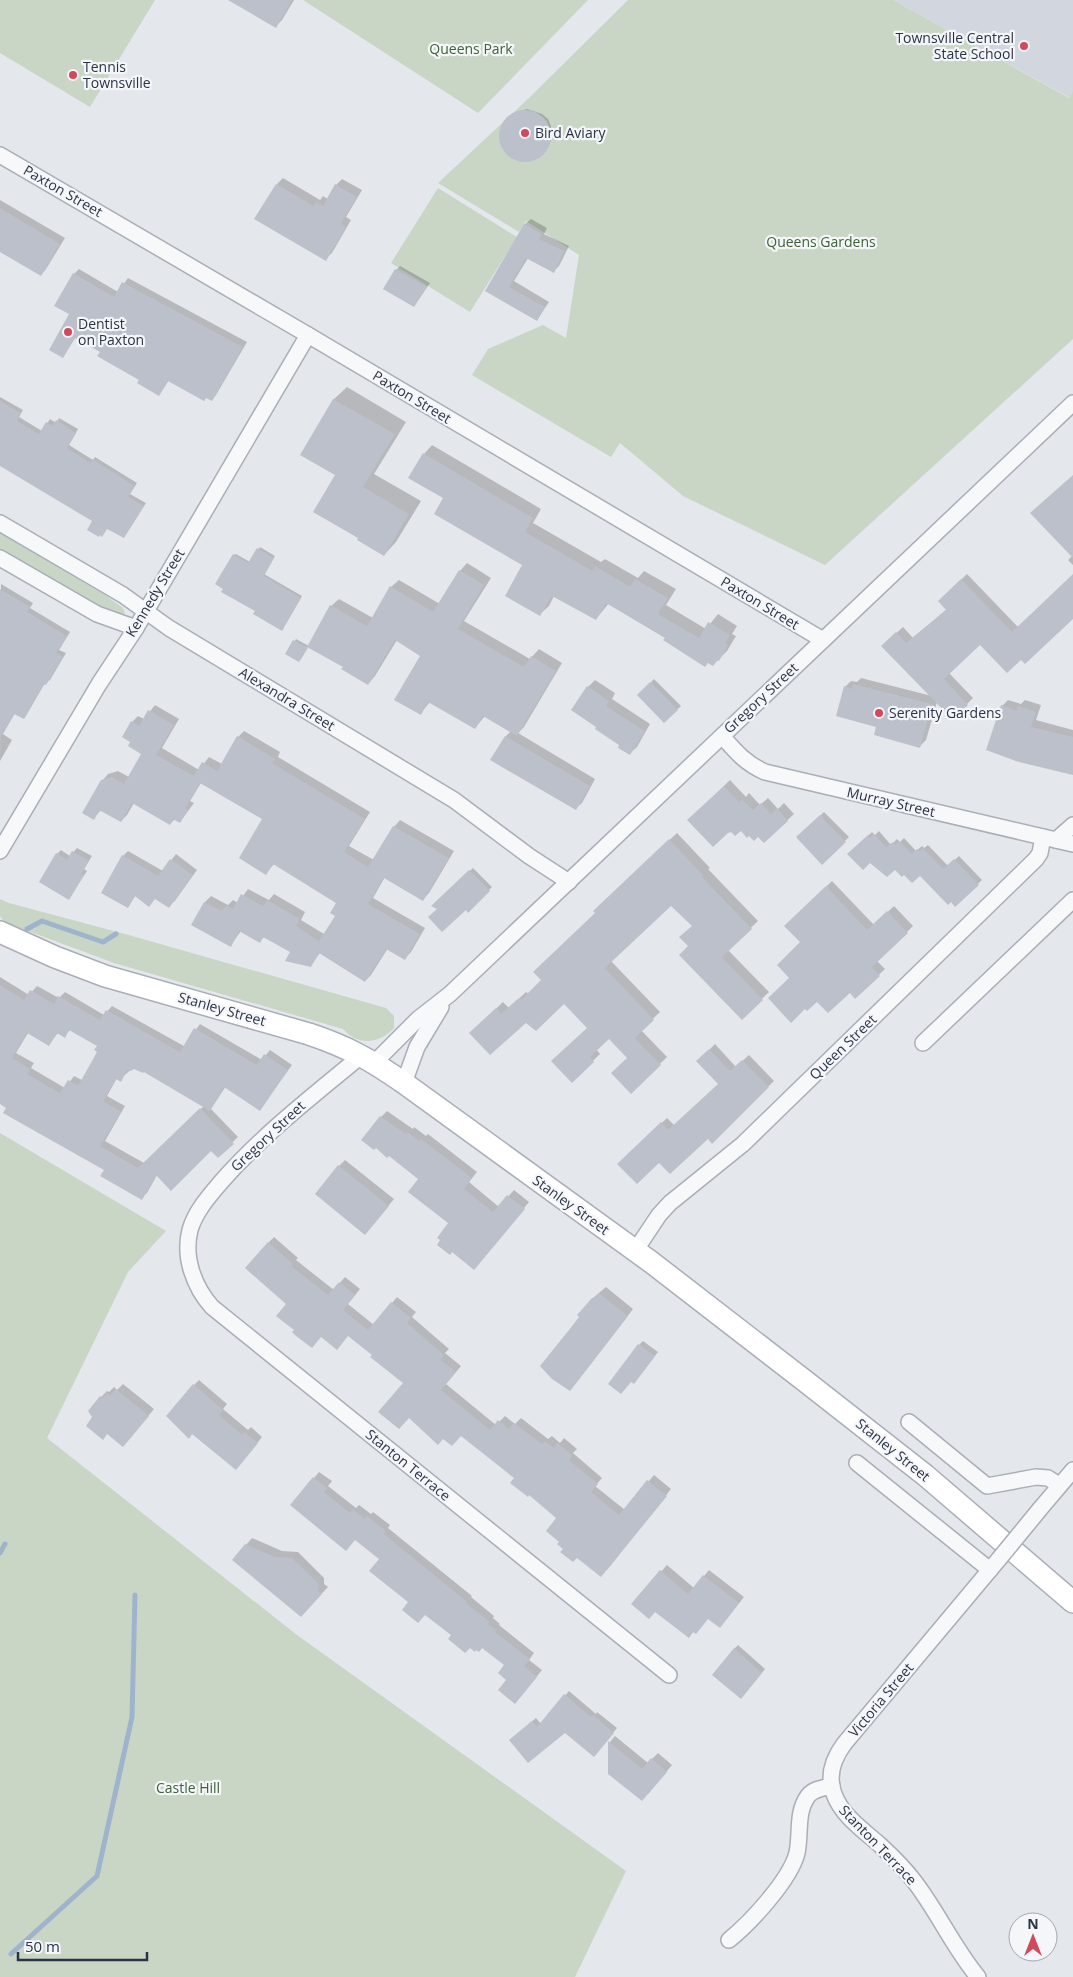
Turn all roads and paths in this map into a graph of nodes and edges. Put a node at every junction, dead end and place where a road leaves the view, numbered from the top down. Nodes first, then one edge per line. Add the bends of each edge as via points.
1 (0, 155) edge
2 (308, 334) junction
3 (1073, 403) edge
4 (0, 523) edge
5 (0, 558) edge
6 (145, 612) junction
7 (136, 628) junction
8 (823, 640) junction
9 (722, 736) junction
10 (1073, 825) edge
11 (1050, 839) junction
12 (1073, 844) edge
13 (0, 850) edge
14 (569, 882) junction
15 (1073, 900) edge
16 (0, 932) edge
17 (450, 994) junction
18 (924, 1044) dead end
19 (368, 1059) junction
20 (404, 1083) junction
21 (190, 1230) joint
22 (635, 1251) junction
23 (909, 1422) dead end
24 (856, 1463) dead end
25 (1073, 1470) edge
26 (1060, 1485) junction
27 (995, 1564) junction
28 (1073, 1602) edge
29 (669, 1675) dead end
30 (832, 1786) junction
31 (729, 1940) dead end
32 (978, 1977) edge

1 - 2 street, Paxton Street
2 - 6 street, Kennedy Street
2 - 8 street, Paxton Street
3 - 8 street, Gregory Street
4 - 6 street, Alexandra Street via 123,595
5 - 7 street via 96,614
6 - 7 street, Kennedy Street
6 - 14 street, Alexandra Street via 454,800
7 - 13 street, Kennedy Street
8 - 9 street, Gregory Street
9 - 11 street, Murray Street via 743,760 765,772
9 - 14 street, Gregory Street
10 - 11 street, Queen Street
11 - 12 street, Murray Street
11 - 22 street, Queen Street via 1036,860 743,1144 670,1203
14 - 17 street, Gregory Street
15 - 18 street
16 - 19 main road, Stanley Street via 105,976 310,1034
17 - 19 street, Gregory Street
17 - 20 street, Gregory Street via 417,1047
19 - 20 main road, Stanley Street
19 - 21 street, Gregory Street via 281,1121 208,1198
20 - 22 main road, Stanley Street
21 - 29 street, Stanton Terrace via 191,1270 198,1288 212,1307
22 - 28 main road, Stanley Street via 909,1463
23 - 26 street via 987,1486 1036,1476
24 - 27 street
25 - 26 street, Victoria Street
26 - 27 street, Victoria Street, bridge
27 - 30 street, Victoria Street via 837,1754 831,1769
30 - 31 street via 813,1792 806,1799 791,1868 759,1912
30 - 32 street, Stanton Terrace via 844,1813 914,1881

